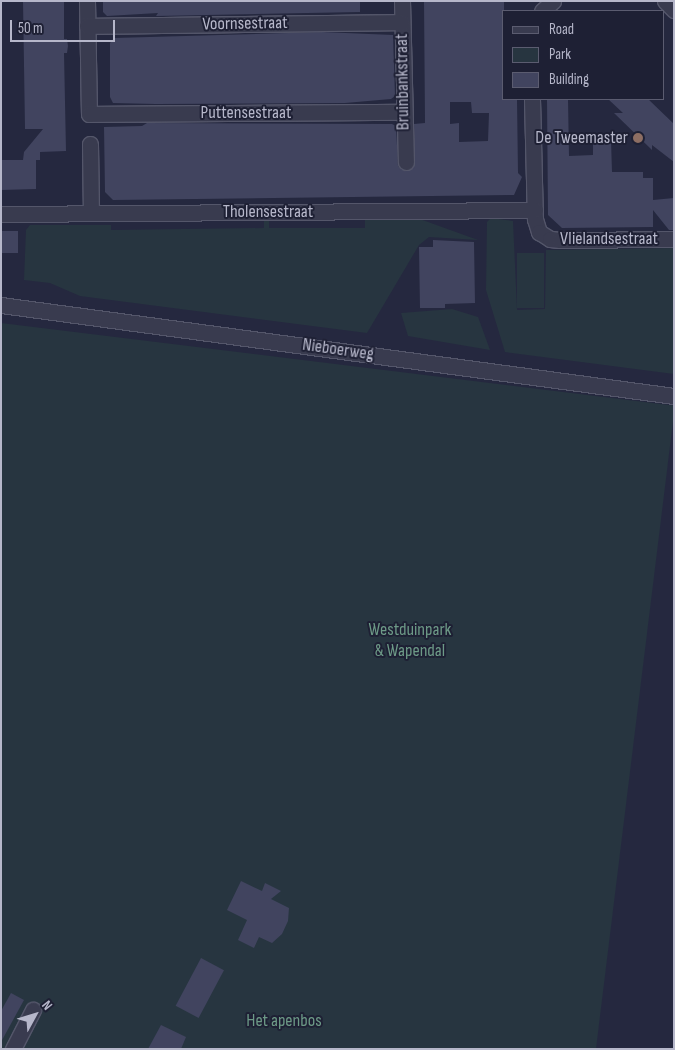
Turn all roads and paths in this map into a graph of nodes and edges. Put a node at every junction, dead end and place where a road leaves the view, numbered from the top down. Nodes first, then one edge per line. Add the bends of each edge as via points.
1 (87, 1) edge
2 (402, 1) edge
3 (552, 1) edge
4 (543, 10) edge
5 (402, 22) junction
6 (87, 26) junction
7 (532, 100) edge
8 (403, 112) junction
9 (90, 144) dead end
10 (406, 162) dead end
11 (535, 210) junction
12 (91, 213) junction
13 (1, 214) edge
14 (674, 239) edge
15 (1, 305) edge
16 (674, 396) edge
17 (33, 1010) dead end
18 (13, 1049) edge

1 - 6 street
2 - 5 street, Bruinbankstraat
3 - 4 street
5 - 6 street, Voornsestraat
5 - 8 street, Bruinbankstraat
6 - 8 street, Puttensestraat via 89,114
7 - 11 street, Vlielandsestraat
8 - 10 street, Bruinbankstraat
9 - 12 street
11 - 12 street, Tholensestraat
11 - 14 street, Vlielandsestraat via 536,226 550,239
12 - 13 street, Tholensestraat
15 - 16 street, Nieboerweg
17 - 18 street

